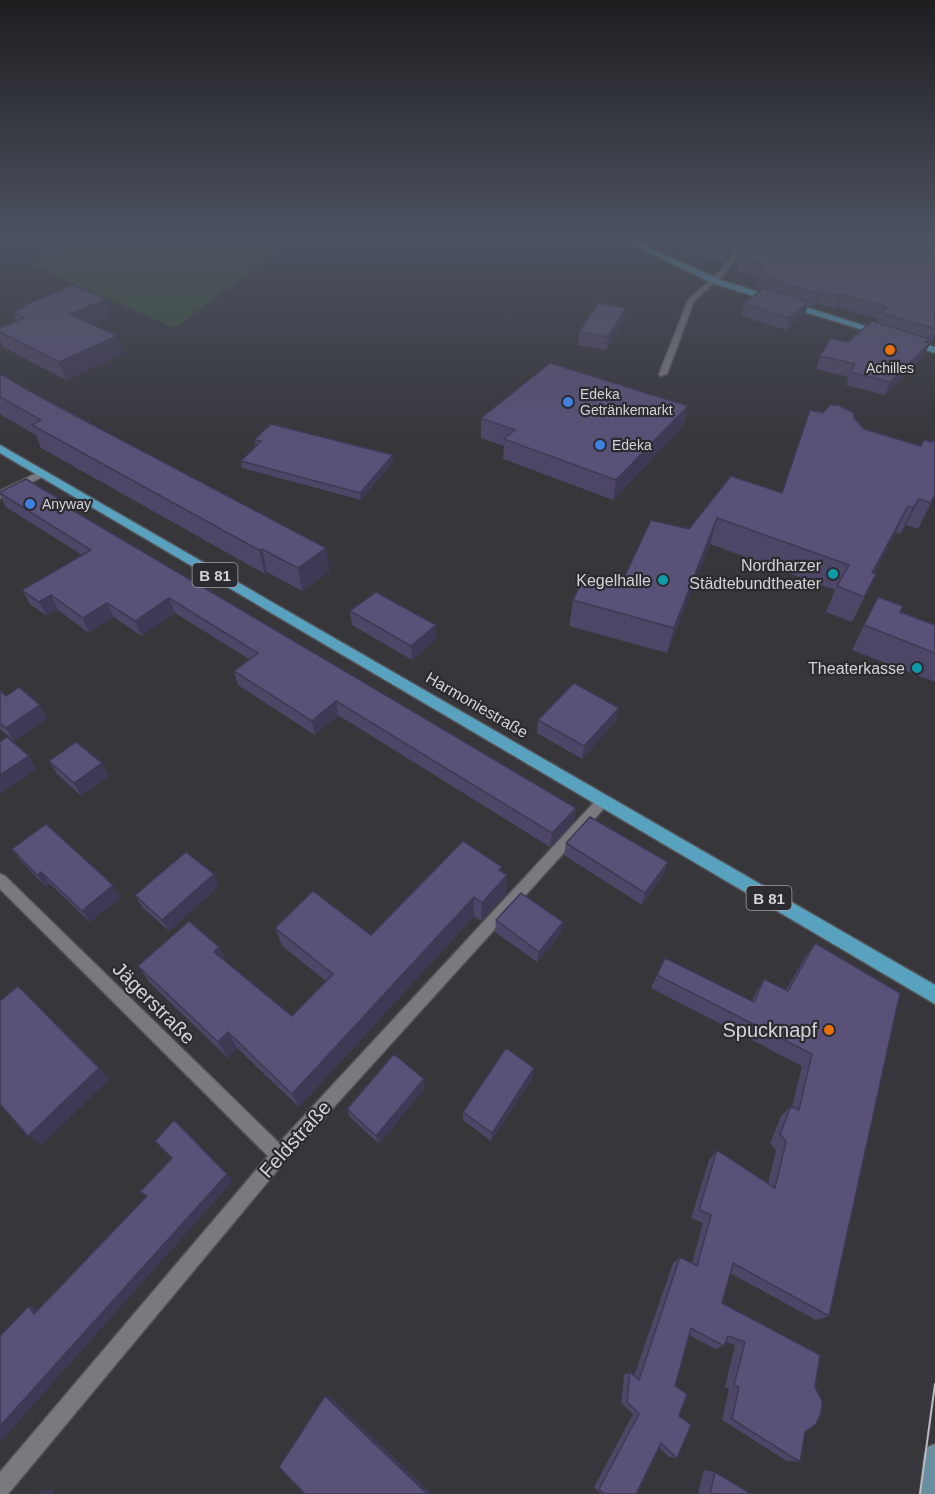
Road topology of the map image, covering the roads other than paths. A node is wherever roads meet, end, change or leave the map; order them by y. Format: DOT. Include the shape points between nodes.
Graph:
graph roads {
  1 [pos="689,308"];
  2 [pos="800,308"];
  3 [pos="894,337"];
  4 [pos="904,340"];
  5 [pos="935,350"];
  6 [pos="663,374"];
  7 [pos="0,448"];
  8 [pos="43,473"];
  9 [pos="0,495"];
  10 [pos="603,801"];
  11 [pos="0,880"];
  12 [pos="935,995"];
  13 [pos="279,1155"];
  14 [pos="935,1454"];
  15 [pos="0,1488"];
  16 [pos="930,1494"];
  1 -- 6 [label="street"];
  2 -- 3 [label="main road"];
  4 -- 5 [label="main road"];
  7 -- 8 [label="main road, Harmoniestraße / B 81"];
  8 -- 9 [label="street"];
  8 -- 10 [label="main road, Harmoniestraße / B 81"];
  10 -- 12 [label="main road, Harmoniestraße / B 81"];
  10 -- 13 [label="street, Feldstraße"];
  11 -- 13 [label="street, Jägerstraße"];
  13 -- 15 [label="street, Feldstraße"];
  14 -- 16 [label="street"];
}
